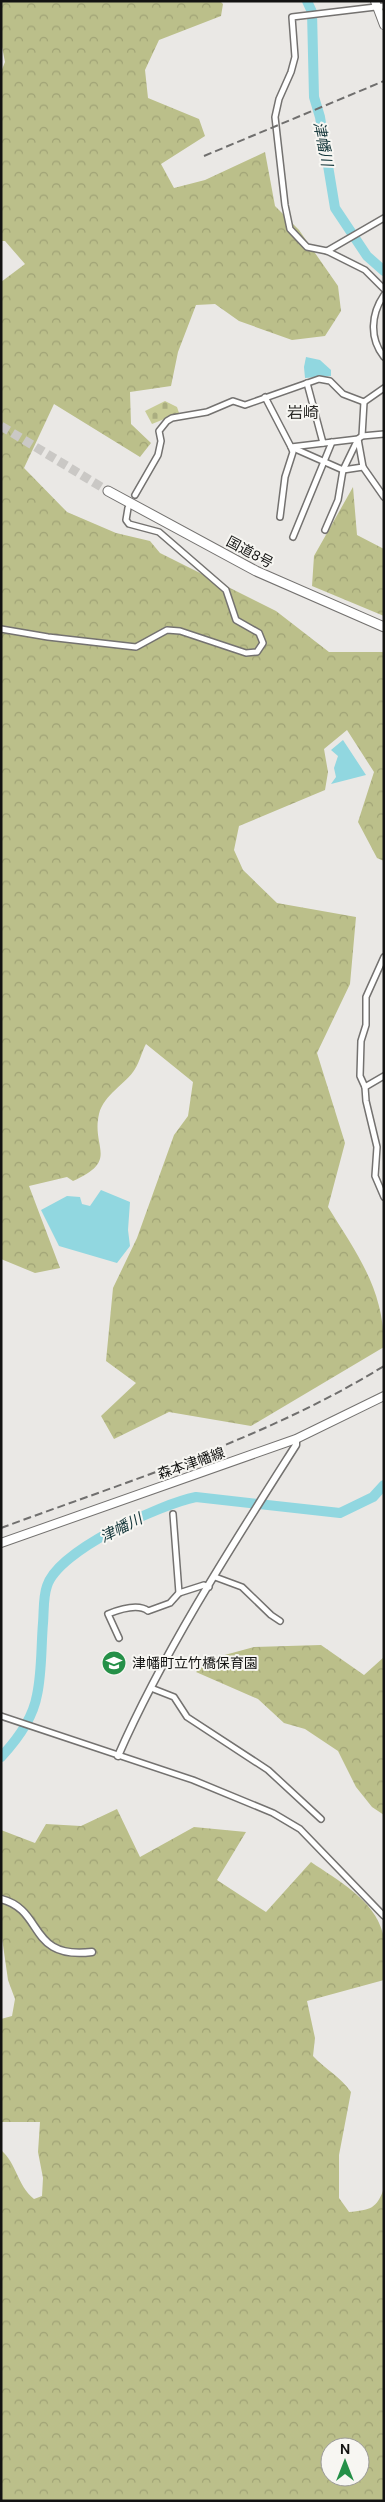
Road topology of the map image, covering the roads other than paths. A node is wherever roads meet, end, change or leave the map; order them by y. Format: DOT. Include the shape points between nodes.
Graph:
graph roads {
  1 [pos="378,4"];
  2 [pos="384,25"];
  3 [pos="384,218"];
  4 [pos="327,251"];
  5 [pos="384,289"];
  6 [pos="384,295"];
  7 [pos="384,357"];
  8 [pos="307,383"];
  9 [pos="384,388"];
  10 [pos="265,397"];
  11 [pos="364,402"];
  12 [pos="384,434"];
  13 [pos="360,437"];
  14 [pos="332,442"];
  15 [pos="323,443"];
  16 [pos="291,447"];
  17 [pos="325,462"];
  18 [pos="363,467"];
  19 [pos="343,470"];
  20 [pos="108,490"];
  21 [pos="135,495"];
  22 [pos="384,496"];
  23 [pos="128,508"];
  24 [pos="280,518"];
  25 [pos="325,530"];
  26 [pos="293,537"];
  27 [pos="384,627"];
  28 [pos="1,629"];
  29 [pos="384,957"];
  30 [pos="384,1076"];
  31 [pos="365,1087"];
  32 [pos="384,1196"];
  33 [pos="384,1396"];
  34 [pos="296,1439"];
  35 [pos="173,1514"];
  36 [pos="1,1543"];
  37 [pos="215,1577"];
  38 [pos="209,1587"];
  39 [pos="180,1593"];
  40 [pos="280,1621"];
  41 [pos="119,1638"];
  42 [pos="151,1688"];
  43 [pos="1,1716"];
  44 [pos="118,1756"];
  45 [pos="321,1818"];
  46 [pos="1,1899"];
  47 [pos="384,1916"];
  48 [pos="92,1952"];
  1 -- 2 [label="main road"];
  1 -- 4 [label="street" via="292,17 295,57 275,117 284,196 290,230 307,247"];
  3 -- 4 [label="street"];
  4 -- 5 [label="street" via="365,270"];
  6 -- 7 [label="street" via="372,320 377,348"];
  8 -- 10 [label="street"];
  8 -- 11 [label="street" via="319,379 330,381 343,394"];
  8 -- 15 [label="street"];
  9 -- 11 [label="street"];
  10 -- 16 [label="street"];
  10 -- 21 [label="street" via="245,405 233,400 207,412 167,421 159,431 162,441 158,454"];
  11 -- 13 [label="street"];
  12 -- 13 [label="street"];
  13 -- 14 [label="street"];
  13 -- 18 [label="street"];
  13 -- 19 [label="street"];
  14 -- 15 [label="street"];
  14 -- 17 [label="street"];
  15 -- 16 [label="street"];
  16 -- 17 [label="street"];
  16 -- 24 [label="street" via="293,452 286,471"];
  17 -- 19 [label="street"];
  17 -- 26 [label="street"];
  18 -- 19 [label="street"];
  18 -- 22 [label="street"];
  19 -- 25 [label="street" via="338,500"];
  20 -- 27 [label="highway, 国道8号" via="256,571"];
  23 -- 28 [label="street" via="126,520 129,524 159,532 226,590 236,620 260,633 263,643 257,652 246,653 180,631 167,630 136,647"];
  29 -- 31 [label="street" via="366,997 360,1076"];
  30 -- 31 [label="street"];
  31 -- 32 [label="street" via="377,1147 375,1176"];
  33 -- 34 [label="main road, 森本津幡線"];
  34 -- 36 [label="main road, 森本津幡線"];
  34 -- 37 [label="street" via="296,1445"];
  35 -- 39 [label="street"];
  37 -- 38 [label="street"];
  37 -- 40 [label="street" via="242,1587"];
  38 -- 39 [label="street" via="204,1585"];
  38 -- 42 [label="street"];
  39 -- 41 [label="street" via="170,1603 148,1610 129,1607 108,1614"];
  42 -- 44 [label="street"];
  42 -- 45 [label="street" via="174,1698 187,1718 268,1770"];
  43 -- 44 [label="street"];
  44 -- 47 [label="street" via="192,1780 273,1813 300,1829"];
  46 -- 48 [label="street" via="20,1909 56,1950"];
}
